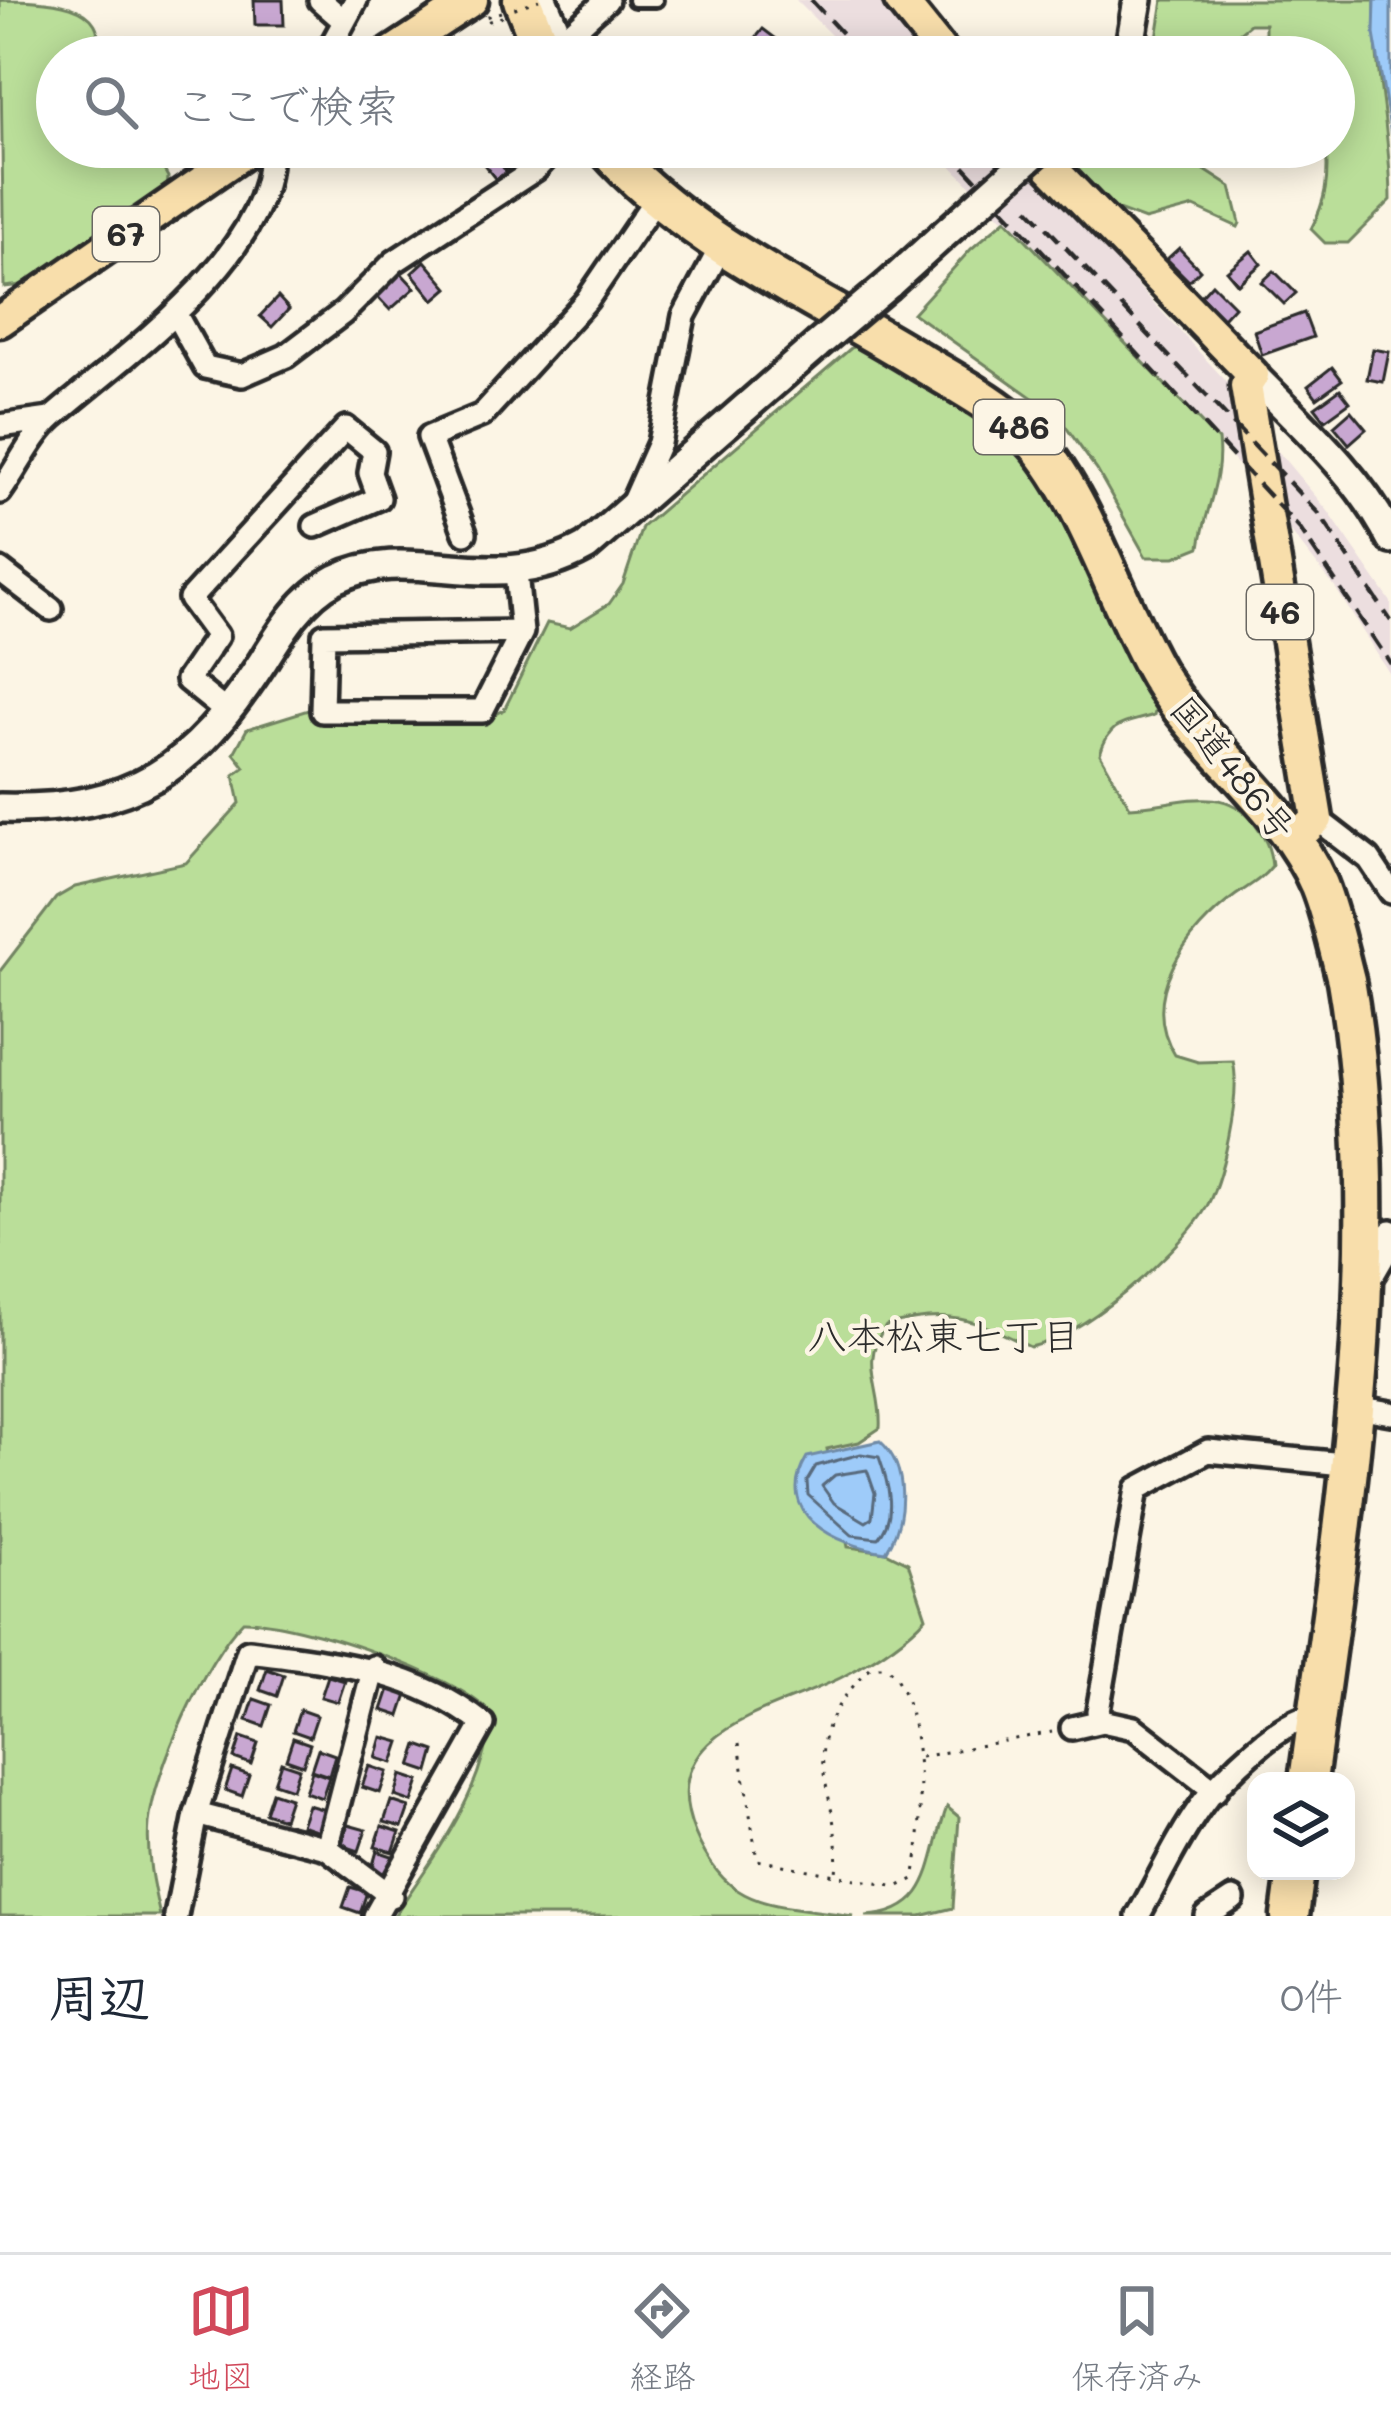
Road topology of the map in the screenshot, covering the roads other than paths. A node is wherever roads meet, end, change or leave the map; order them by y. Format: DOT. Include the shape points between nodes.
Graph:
graph roads {
  1 [pos="320,0"];
  2 [pos="356,0"];
  3 [pos="472,0"];
  4 [pos="543,0"];
  5 [pos="607,0"];
  6 [pos="634,0"];
  7 [pos="656,0"];
  8 [pos="900,0"];
  9 [pos="1138,0"];
  10 [pos="513,8"];
  11 [pos="344,21"];
  12 [pos="336,36"];
  13 [pos="417,36"];
  14 [pos="547,36"];
  15 [pos="557,36"];
  16 [pos="573,36"];
  17 [pos="929,36"];
  18 [pos="1132,36"];
  19 [pos="222,168"];
  20 [pos="266,168"];
  21 [pos="537,168"];
  22 [pos="627,168"];
  23 [pos="1018,168"];
  24 [pos="1051,168"];
  25 [pos="657,197"];
  26 [pos="723,243"];
  27 [pos="175,314"];
  28 [pos="0,321"];
  29 [pos="1252,375"];
  30 [pos="50,419"];
  31 [pos="0,426"];
  32 [pos="0,493"];
  33 [pos="1384,507"];
  34 [pos="629,511"];
  35 [pos="315,526"];
  36 [pos="465,533"];
  37 [pos="1391,538"];
  38 [pos="0,570"];
  39 [pos="516,573"];
  40 [pos="51,609"];
  41 [pos="522,632"];
  42 [pos="229,713"];
  43 [pos="0,808"];
  44 [pos="1305,830"];
  45 [pos="1391,892"];
  46 [pos="1391,1231"];
  47 [pos="1374,1273"];
  48 [pos="1376,1411"];
  49 [pos="1354,1465"];
  50 [pos="374,1667"];
  51 [pos="1317,1717"];
  52 [pos="1102,1721"];
  53 [pos="1072,1728"];
  54 [pos="1309,1772"];
  55 [pos="1215,1791"];
  56 [pos="196,1814"];
  57 [pos="327,1848"];
  58 [pos="1295,1880"];
  59 [pos="391,1896"];
  60 [pos="1233,1900"];
  61 [pos="176,1916"];
  62 [pos="375,1916"];
  63 [pos="1138,1916"];
  64 [pos="1207,1916"];
  65 [pos="1290,1916"];
  1 -- 11 [label="street"];
  2 -- 11 [label="street"];
  3 -- 13 [label="main road"];
  4 -- 15 [label="street"];
  5 -- 16 [label="street"];
  6 -- 7 [label="lane"];
  8 -- 17 [label="main road"];
  9 -- 18 [label="street"];
  10 -- 14 [label="highway"];
  11 -- 12 [label="street"];
  19 -- 28 [label="main road, 67"];
  20 -- 27 [label="street" via="262,193 231,251"];
  21 -- 27 [label="street" via="394,262 343,313 262,370 205,368"];
  22 -- 25 [label="highway, 国道486号 / 486"];
  23 -- 34 [label="street, bridge"];
  24 -- 29 [label="main road"];
  25 -- 26 [label="highway, 国道486号 / 486"];
  25 -- 36 [label="street" via="587,300 482,415 429,437"];
  26 -- 34 [label="street" via="684,316 659,443"];
  26 -- 44 [label="highway, 国道486号 / 486" via="1026,432 1066,487 1162,681"];
  27 -- 30 [label="street"];
  29 -- 33 [label="street"];
  29 -- 44 [label="main road, 46" via="1246,386"];
  30 -- 31 [label="street"];
  30 -- 32 [label="street"];
  33 -- 37 [label="street"];
  34 -- 39 [label="street" via="552,566"];
  35 -- 42 [label="street" via="380,498 370,473 374,452 346,428 190,599 217,635 187,680"];
  38 -- 40 [label="street"];
  39 -- 41 [label="street"];
  39 -- 42 [label="street" via="394,566 334,580 297,611"];
  41 -- 41 [label="street" via="482,711 322,711 324,635"];
  42 -- 43 [label="street" via="198,749 143,783 50,809"];
  44 -- 45 [label="street" via="1369,859"];
  44 -- 47 [label="highway, 国道486号 / 486" via="1354,1012 1367,1100"];
  46 -- 47 [label="street"];
  47 -- 48 [label="highway, 国道486号 / 486"];
  48 -- 49 [label="highway, 国道486号 / 486"];
  49 -- 51 [label="highway, 国道486号 / 486"];
  49 -- 52 [label="street" via="1208,1450 1143,1481 1099,1698"];
  50 -- 56 [label="street" via="248,1651"];
  50 -- 57 [label="street"];
  50 -- 59 [label="street" via="453,1700 483,1724"];
  51 -- 54 [label="highway, 国道486号 / 486"];
  51 -- 55 [label="street" via="1286,1722"];
  52 -- 53 [label="street"];
  52 -- 55 [label="street" via="1134,1728"];
  55 -- 63 [label="street"];
  56 -- 57 [label="street"];
  56 -- 61 [label="street"];
  57 -- 59 [label="street"];
  58 -- 65 [label="highway"];
  59 -- 62 [label="street"];
  60 -- 64 [label="street"];
}
